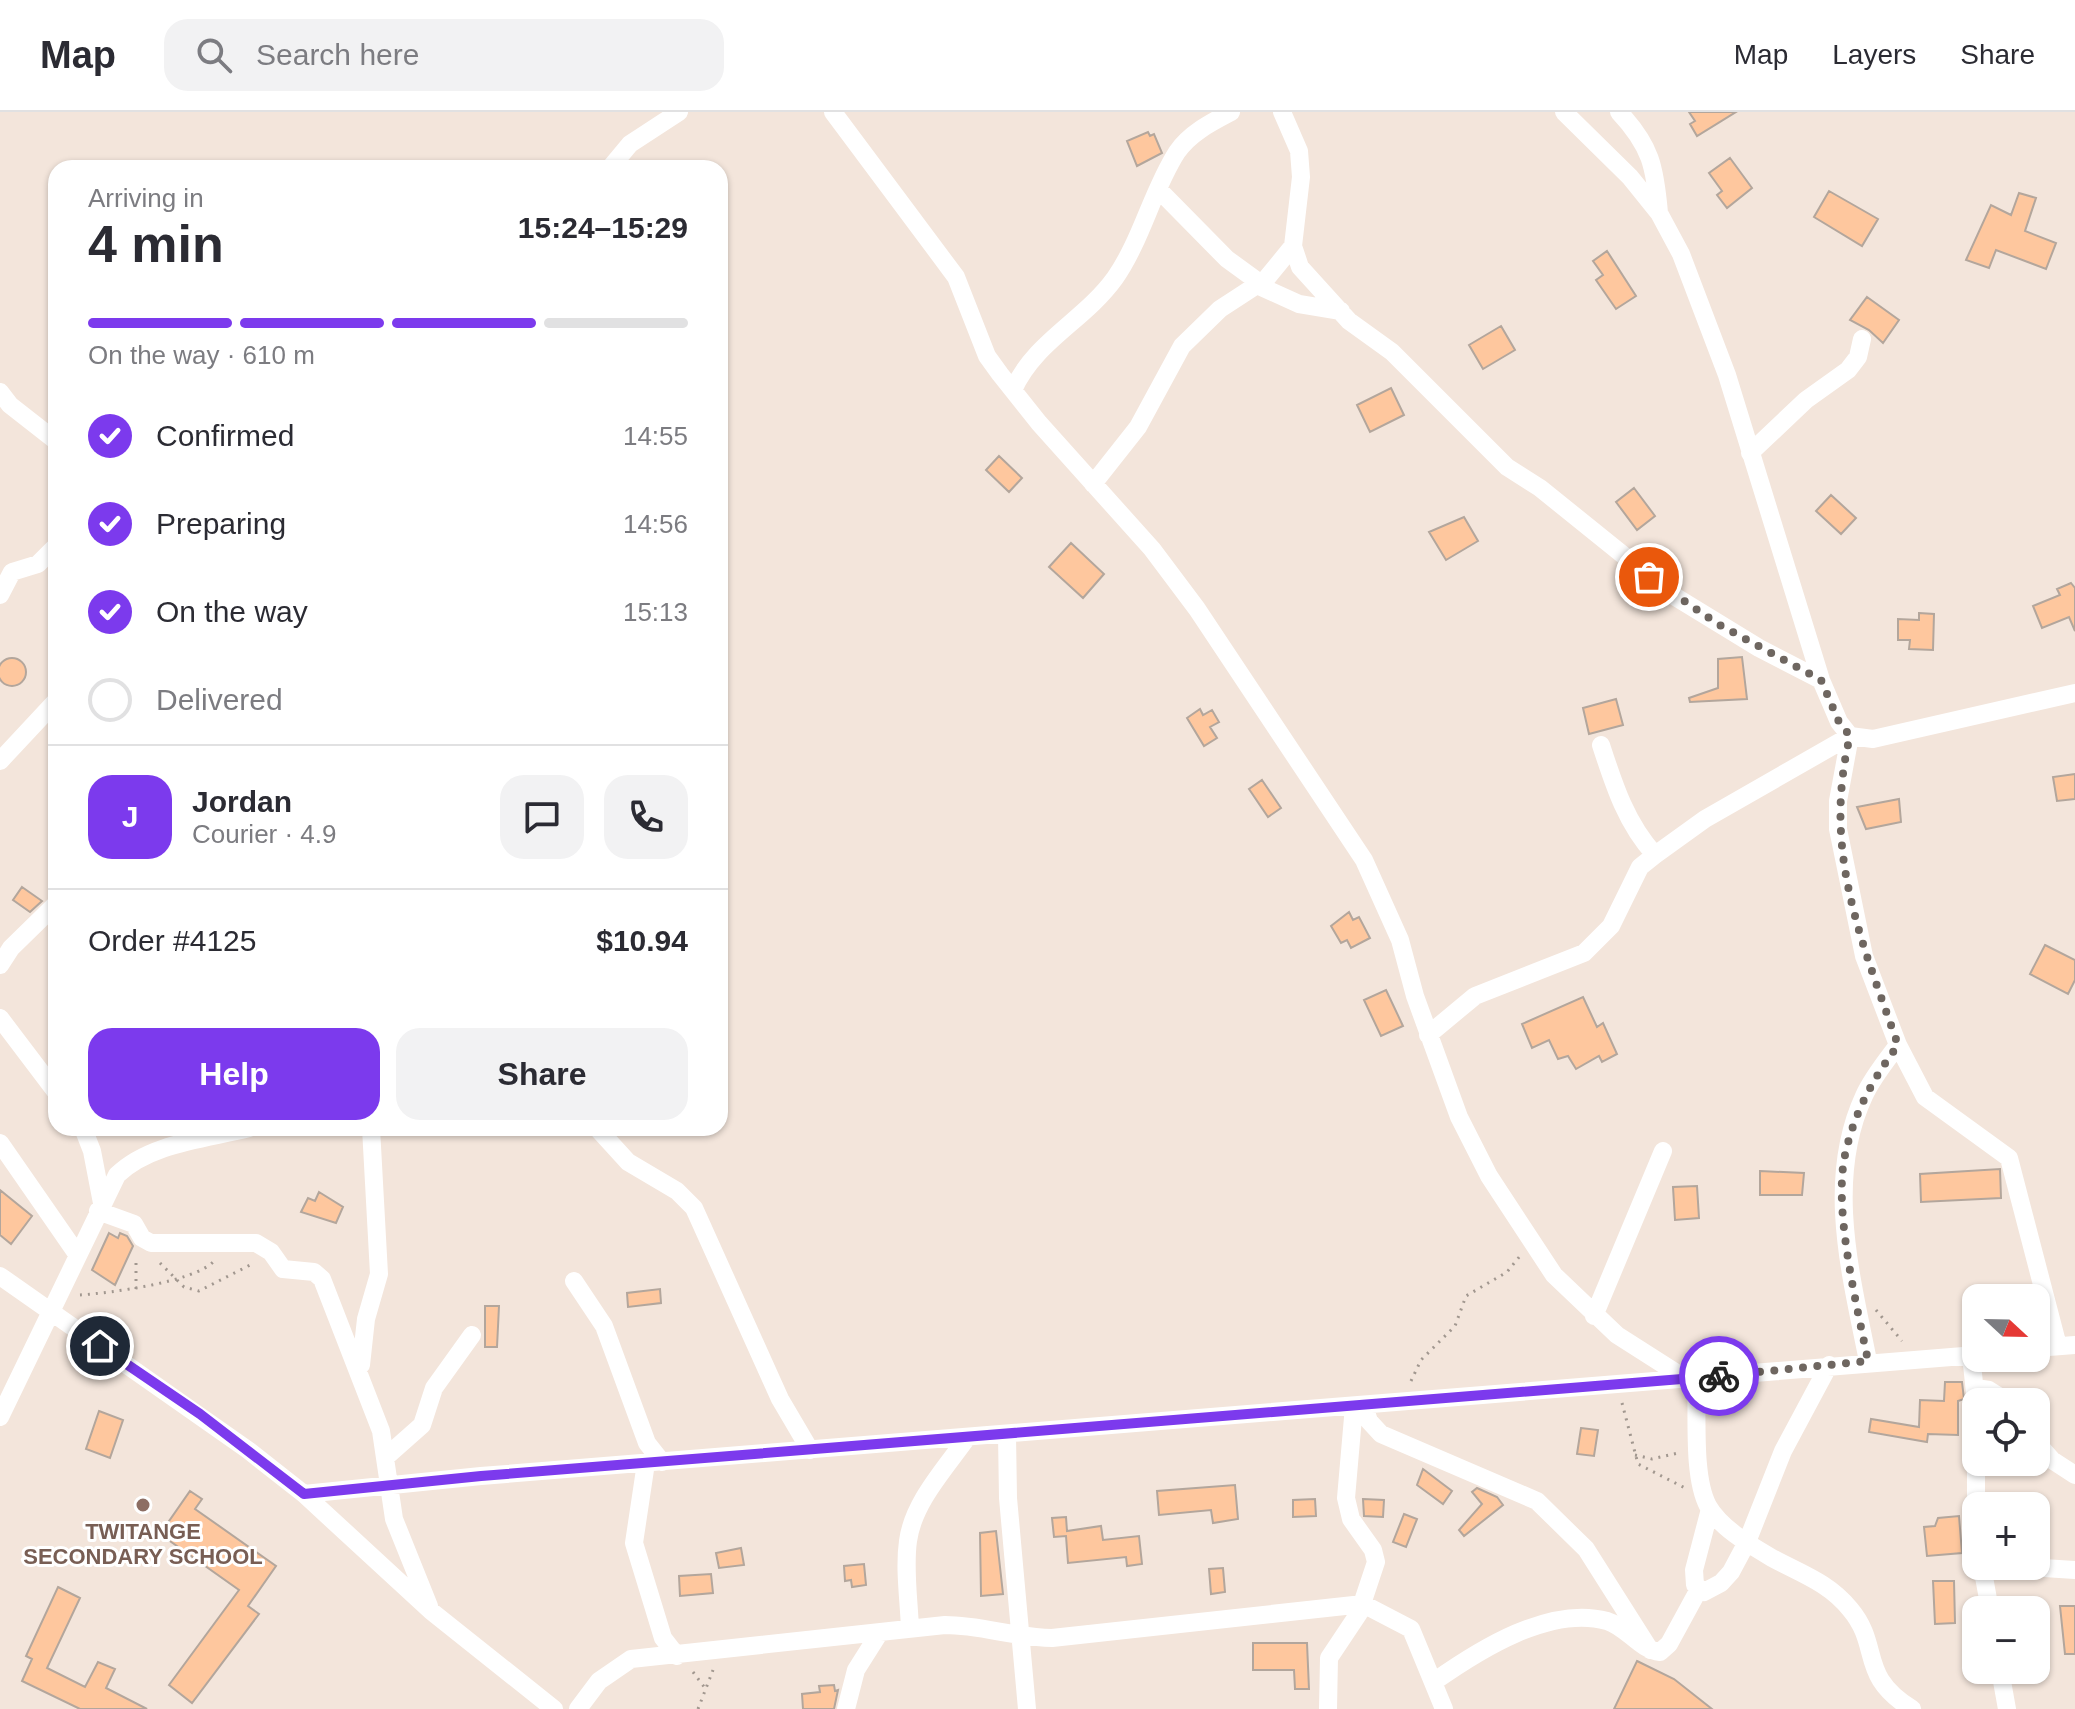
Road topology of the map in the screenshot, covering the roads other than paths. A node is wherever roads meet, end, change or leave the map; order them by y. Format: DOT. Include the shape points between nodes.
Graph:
graph roads {
  1 [pos="679,112"];
  2 [pos="833,112"];
  3 [pos="1231,112"];
  4 [pos="1282,112"];
  5 [pos="1564,112"];
  6 [pos="1619,112"];
  7 [pos="617,160"];
  8 [pos="1159,190"];
  9 [pos="1659,213"];
  10 [pos="1293,246"];
  11 [pos="1258,284"];
  12 [pos="1341,311"];
  13 [pos="1862,339"];
  14 [pos="1013,390"];
  15 [pos="0,392"];
  16 [pos="48,435"];
  17 [pos="1750,453"];
  18 [pos="1093,484"];
  19 [pos="48,554"];
  20 [pos="0,595"];
  21 [pos="1821,680"];
  22 [pos="2075,693"];
  23 [pos="48,710"];
  24 [pos="1850,736"];
  25 [pos="1601,745"];
  26 [pos="0,761"];
  27 [pos="1655,855"];
  28 [pos="48,912"];
  29 [pos="0,965"];
  30 [pos="0,1019"];
  31 [pos="1428,1035"];
  32 [pos="1898,1045"];
  33 [pos="48,1082"];
  34 [pos="86,1136"];
  35 [pos="221,1136"];
  36 [pos="371,1136"];
  37 [pos="604,1136"];
  38 [pos="0,1143"];
  39 [pos="1663,1151"];
  40 [pos="100,1207"];
  41 [pos="77,1254"];
  42 [pos="0,1276"];
  43 [pos="574,1281"];
  44 [pos="54,1304"];
  45 [pos="1594,1316"];
  46 [pos="472,1335"];
  47 [pos="2066,1345"];
  48 [pos="1962,1356"];
  49 [pos="1868,1361"];
  50 [pos="1829,1365"];
  51 [pos="360,1372"];
  52 [pos="1691,1379"];
  53 [pos="1359,1406"];
  54 [pos="0,1417"];
  55 [pos="1007,1435"];
  56 [pos="966,1439"];
  57 [pos="810,1450"];
  58 [pos="387,1456"];
  59 [pos="2050,1458"];
  60 [pos="654,1463"];
  61 [pos="2075,1475"];
  62 [pos="391,1484"];
  63 [pos="304,1494"];
  64 [pos="1708,1505"];
  65 [pos="1747,1542"];
  66 [pos="2050,1568"];
  67 [pos="2075,1570"];
  68 [pos="1699,1589"];
  69 [pos="1363,1604"];
  70 [pos="431,1611"];
  71 [pos="910,1629"];
  72 [pos="880,1632"];
  73 [pos="1022,1636"];
  74 [pos="1650,1650"];
  75 [pos="677,1656"];
  76 [pos="1435,1681"];
  77 [pos="2003,1684"];
  78 [pos="554,1709"];
  79 [pos="578,1709"];
  80 [pos="846,1709"];
  81 [pos="1027,1709"];
  82 [pos="1328,1709"];
  83 [pos="1444,1709"];
  84 [pos="1912,1709"];
  85 [pos="2007,1709"];
  1 -- 7 [label="street" via="630,144"];
  2 -- 14 [label="street" via="956,277 987,356"];
  3 -- 8 [label="street" via="1202,127 1178,150"];
  4 -- 10 [label="street" via="1299,151"];
  5 -- 9 [label="street"];
  6 -- 9 [label="street" via="1641,137 1655,166"];
  8 -- 11 [label="street"];
  8 -- 14 [label="street" via="1114,280 1024,365"];
  9 -- 17 [label="street" via="1701,299"];
  10 -- 11 [label="street"];
  10 -- 12 [label="street" via="1300,267"];
  11 -- 12 [label="street" via="1299,304"];
  11 -- 18 [label="street" via="1220,309 1182,346 1138,427"];
  12 -- 21 [label="street" via="1434,391 1507,467 1674,596"];
  13 -- 17 [label="street" via="1848,370 1806,400"];
  14 -- 18 [label="street"];
  15 -- 16 [label="street"];
  17 -- 21 [label="street"];
  18 -- 31 [label="street" via="1197,609 1364,860 1400,940"];
  19 -- 20 [label="street" via="38,564 12,572"];
  21 -- 24 [label="street"];
  22 -- 24 [label="street" via="1873,739"];
  23 -- 26 [label="street"];
  24 -- 27 [label="street" via="1716,812"];
  24 -- 32 [label="street" via="1838,829 1860,942"];
  25 -- 27 [label="street" via="1623,807 1638,837"];
  27 -- 31 [label="street" via="1640,867 1611,926 1584,953 1475,996"];
  28 -- 29 [label="street"];
  30 -- 33 [label="street"];
  31 -- 45 [label="street" via="1459,1117 1489,1176 1554,1275"];
  32 -- 47 [label="street" via="1925,1097 2009,1158"];
  32 -- 49 [label="street" via="1864,1095 1844,1158 1842,1187"];
  34 -- 40 [label="street"];
  35 -- 40 [label="street" via="132,1161 117,1175"];
  36 -- 51 [label="street" via="379,1283 366,1319"];
  37 -- 57 [label="street" via="628,1162 677,1191 694,1208 780,1399"];
  38 -- 41 [label="street"];
  39 -- 45 [label="street"];
  40 -- 41 [label="street"];
  40 -- 51 [label="street" via="134,1224 151,1243 256,1243 289,1272 314,1272 322,1279"];
  41 -- 44 [label="street"];
  42 -- 44 [label="street"];
  43 -- 60 [label="street" via="604,1326"];
  44 -- 54 [label="street"];
  44 -- 63 [label="street"];
  45 -- 52 [label="street" via="1651,1359"];
  46 -- 58 [label="street" via="434,1388 422,1425"];
  48 -- 49 [label="street"];
  49 -- 50 [label="street"];
  50 -- 52 [label="street"];
  50 -- 65 [label="street" via="1770,1478"];
  51 -- 58 [label="street"];
  52 -- 53 [label="street"];
  52 -- 64 [label="street"];
  53 -- 55 [label="street"];
  53 -- 69 [label="street" via="1346,1498 1356,1530 1376,1555"];
  53 -- 74 [label="street" via="1381,1434 1537,1501 1586,1549"];
  55 -- 56 [label="street"];
  55 -- 73 [label="street"];
  56 -- 57 [label="street"];
  56 -- 71 [label="street" via="912,1521"];
  57 -- 60 [label="street"];
  58 -- 62 [label="street"];
  59 -- 61 [label="street"];
  60 -- 62 [label="street"];
  60 -- 75 [label="street" via="634,1543 663,1638"];
  62 -- 63 [label="street"];
  62 -- 70 [label="street" via="402,1545"];
  63 -- 70 [label="street"];
  64 -- 65 [label="street"];
  64 -- 68 [label="street" via="1694,1570"];
  65 -- 68 [label="street" via="1721,1583 1711,1590"];
  65 -- 84 [label="street" via="1841,1597 1859,1622 1879,1683"];
  66 -- 67 [label="street"];
  68 -- 74 [label="street" via="1669,1644 1660,1652"];
  69 -- 73 [label="street" via="1127,1631"];
  69 -- 76 [label="street" via="1411,1629"];
  69 -- 82 [label="street" via="1329,1658"];
  70 -- 78 [label="street"];
  71 -- 72 [label="street"];
  71 -- 73 [label="street" via="968,1625"];
  72 -- 75 [label="street"];
  72 -- 80 [label="street" via="856,1670"];
  73 -- 81 [label="street"];
  74 -- 76 [label="street" via="1616,1625 1570,1618 1479,1650"];
  75 -- 79 [label="street" via="631,1659 613,1669"];
  76 -- 83 [label="street"];
  77 -- 85 [label="street"];
}
